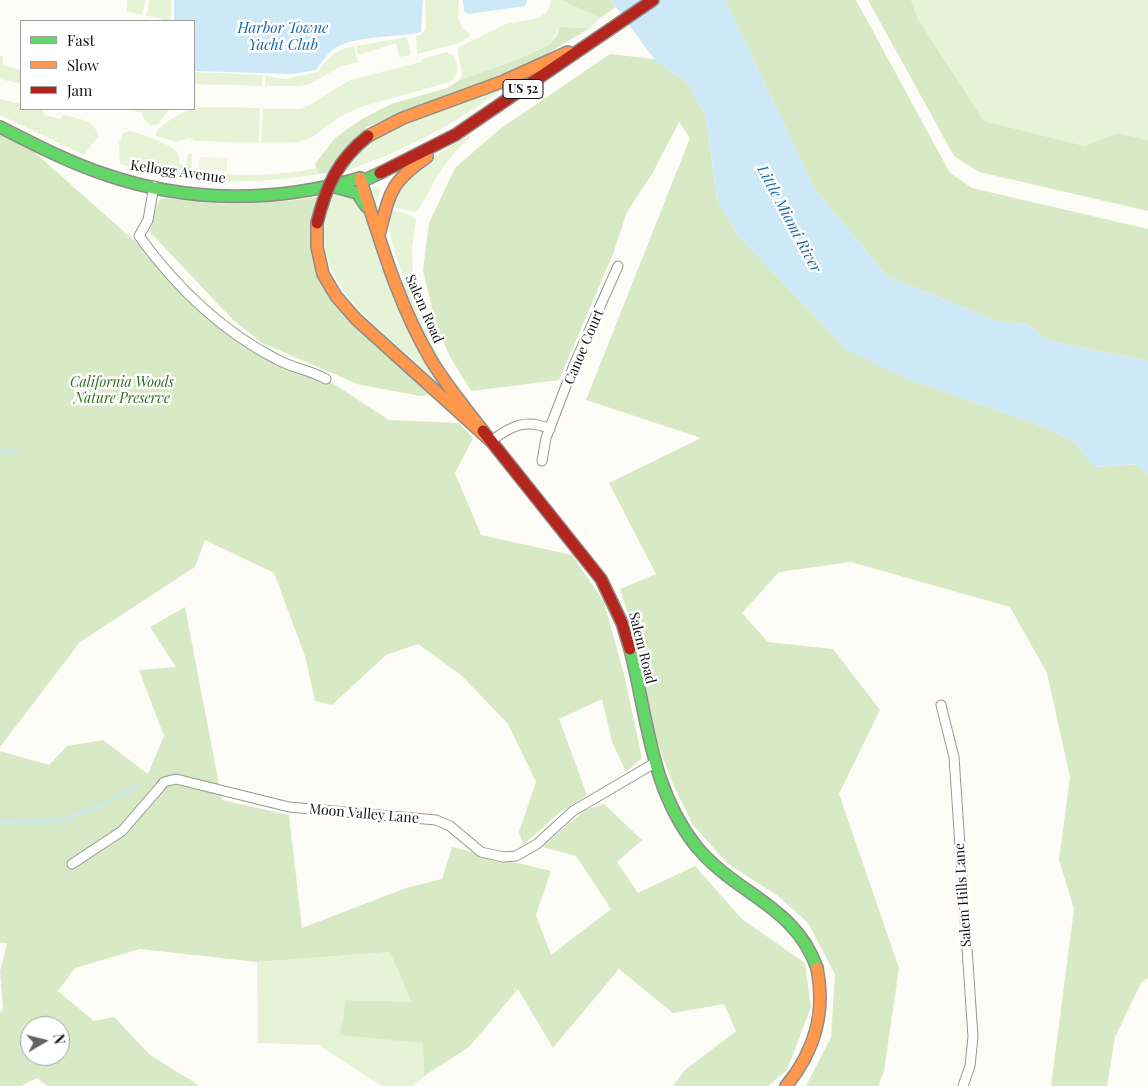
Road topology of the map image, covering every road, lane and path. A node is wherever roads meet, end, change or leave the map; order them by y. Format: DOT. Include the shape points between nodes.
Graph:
graph roads {
  1 [pos="654,0"];
  2 [pos="590,44"];
  3 [pos="0,127"];
  4 [pos="455,135"];
  5 [pos="360,178"];
  6 [pos="154,186"];
  7 [pos="332,186"];
  8 [pos="373,216"];
  9 [pos="380,235"];
  10 [pos="618,266"];
  11 [pos="326,379"];
  12 [pos="550,429"];
  13 [pos="491,441"];
  14 [pos="542,461"];
  15 [pos="941,705"];
  16 [pos="653,764"];
  17 [pos="72,864"];
  18 [pos="787,1086"];
  19 [pos="963,1086"];
  1 -- 2 [label="main road, Kellogg Avenue / US 52"];
  2 -- 4 [label="main road, Kellogg Avenue / US 52"];
  2 -- 13 [label="main road, bridge" via="560,54 504,81 403,118 368,136 336,166 328,180 316,223 323,274 336,296 356,319"];
  3 -- 6 [label="main road, Kellogg Avenue / US 52" via="90,169"];
  4 -- 5 [label="main road, Kellogg Avenue / US 52" via="375,177"];
  4 -- 9 [label="main road" via="396,181 387,196"];
  5 -- 7 [label="main road, Kellogg Avenue / US 52"];
  5 -- 8 [label="main road, Salem Road"];
  6 -- 7 [label="main road, Kellogg Avenue / US 52" via="247,196"];
  6 -- 11 [label="street" via="148,220 138,236 171,278 235,335 278,360"];
  7 -- 8 [label="main road, Salem Road" via="357,193"];
  8 -- 9 [label="main road, Salem Road"];
  9 -- 13 [label="main road, Salem Road" via="401,300 425,348 446,383"];
  10 -- 12 [label="street, Canoe Court"];
  12 -- 13 [label="street" via="533,423 516,425"];
  12 -- 14 [label="street, Canoe Court"];
  13 -- 16 [label="main road, Salem Road" via="594,567 612,597 624,633"];
  15 -- 19 [label="street, Salem Hills Lane" via="954,757 973,1037 970,1066"];
  16 -- 17 [label="street, Moon Valley Lane" via="573,811 537,844 509,857 481,852 450,826 436,820 289,807 176,779 165,782 122,832"];
  16 -- 18 [label="main road, Salem Road" via="672,810 696,845 733,882 786,918 812,956 821,990 820,1024 812,1049"];
}
